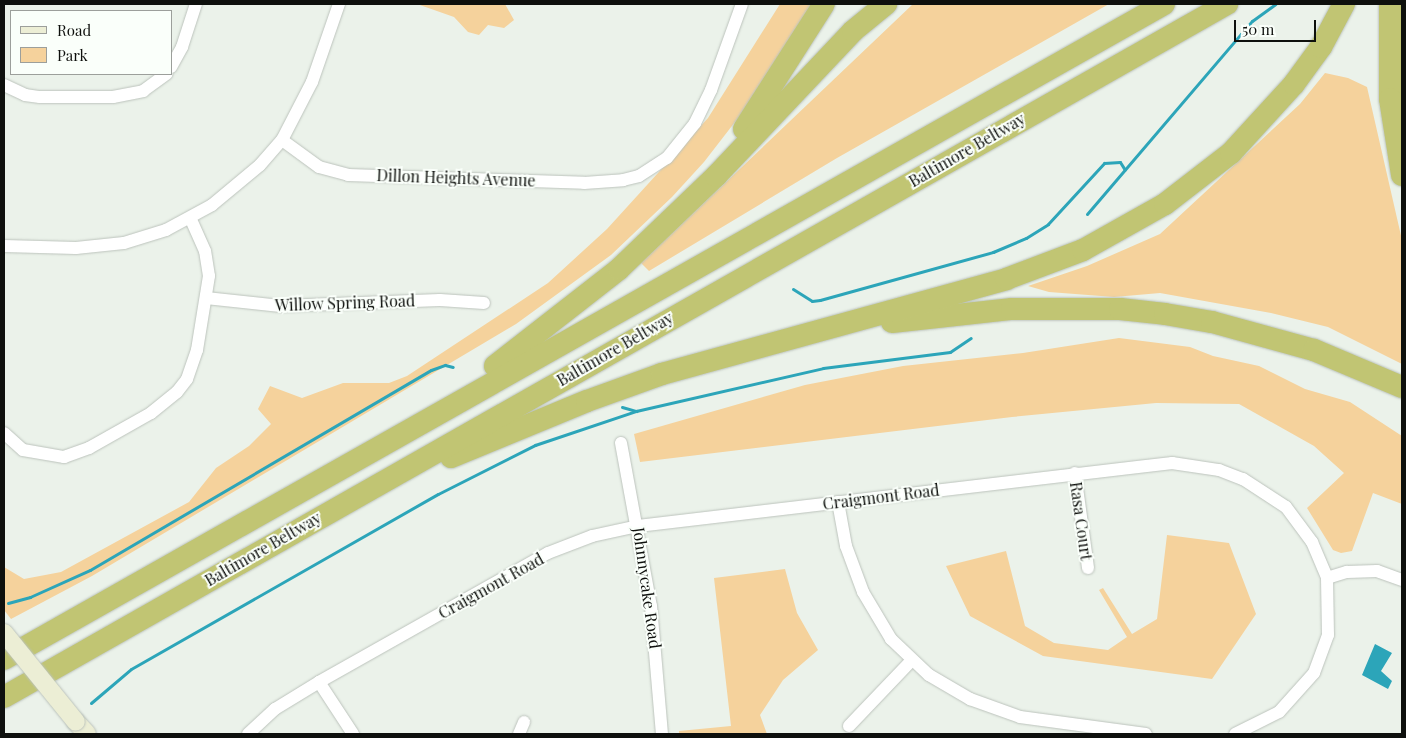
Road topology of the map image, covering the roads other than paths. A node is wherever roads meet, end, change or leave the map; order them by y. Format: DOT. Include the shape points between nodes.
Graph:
graph roads {
  1 [pos="196,4"];
  2 [pos="339,4"];
  3 [pos="742,4"];
  4 [pos="824,4"];
  5 [pos="886,4"];
  6 [pos="1164,4"];
  7 [pos="1227,4"];
  8 [pos="1390,4"];
  9 [pos="1342,7"];
  10 [pos="172,65"];
  11 [pos="165,75"];
  12 [pos="4,86"];
  13 [pos="282,140"];
  14 [pos="1402,176"];
  15 [pos="674,216"];
  16 [pos="190,218"];
  17 [pos="4,246"];
  18 [pos="206,298"];
  19 [pos="484,303"];
  20 [pos="787,338"];
  21 [pos="1402,387"];
  22 [pos="4,433"];
  23 [pos="393,438"];
  24 [pos="621,443"];
  25 [pos="1075,473"];
  26 [pos="838,502"];
  27 [pos="342,504"];
  28 [pos="638,526"];
  29 [pos="1088,568"];
  30 [pos="1327,578"];
  31 [pos="1402,580"];
  32 [pos="4,634"];
  33 [pos="4,659"];
  34 [pos="912,660"];
  35 [pos="319,682"];
  36 [pos="4,697"];
  37 [pos="849,726"];
  38 [pos="82,728"];
  39 [pos="1240,733"];
  40 [pos="248,734"];
  41 [pos="353,734"];
  42 [pos="662,734"];
  43 [pos="1146,734"];
  1 -- 10 [label="street" via="182,47"];
  2 -- 13 [label="street" via="312,82"];
  3 -- 13 [label="street, Dillon Heights Avenue" via="712,90 695,123 666,158 640,176 584,183 348,174 319,167"];
  4 -- 15 [label="highway" via="747,126"];
  5 -- 15 [label="highway" via="853,31"];
  6 -- 23 [label="highway, Baltimore Beltway"];
  7 -- 27 [label="highway, Baltimore Beltway"];
  8 -- 14 [label="highway" via="1390,99"];
  9 -- 20 [label="highway" via="1321,47 1294,84 1231,153 1199,179 1130,225 1040,268"];
  11 -- 12 [label="street" via="143,91 112,97 40,97"];
  13 -- 16 [label="street" via="237,187"];
  15 -- 23 [label="highway" via="576,304"];
  16 -- 17 [label="street" via="124,243 76,248"];
  16 -- 18 [label="street" via="209,263"];
  18 -- 19 [label="street, Willow Spring Road" via="281,306 440,300"];
  18 -- 22 [label="street" via="197,350 187,380 151,412 89,448 64,457 23,450"];
  20 -- 21 [label="highway" via="981,310 1120,309 1212,322 1266,336 1314,350"];
  20 -- 27 [label="highway" via="662,374 587,401"];
  23 -- 33 [label="highway, Baltimore Beltway"];
  24 -- 28 [label="street, Johnnycake Road"];
  25 -- 26 [label="street, Craigmont Road"];
  25 -- 29 [label="street, Rasa Court"];
  25 -- 30 [label="street, Craigmont Road" via="1172,463 1219,470 1243,479 1286,507 1301,523"];
  26 -- 28 [label="street, Craigmont Road"];
  26 -- 34 [label="street" via="846,546 862,592 891,639"];
  27 -- 36 [label="highway, Baltimore Beltway"];
  28 -- 35 [label="street, Craigmont Road" via="592,536 548,553"];
  28 -- 42 [label="street, Johnnycake Road" via="651,606"];
  30 -- 31 [label="street" via="1347,572 1377,571"];
  30 -- 39 [label="street, Craigmont Road" via="1328,636 1314,673 1292,701 1264,722"];
  32 -- 38 [label="main road, bridge"];
  34 -- 37 [label="street"];
  34 -- 43 [label="street" via="948,687 995,710 1020,718"];
  35 -- 40 [label="street, Craigmont Road" via="275,709"];
  35 -- 41 [label="street"];
}
